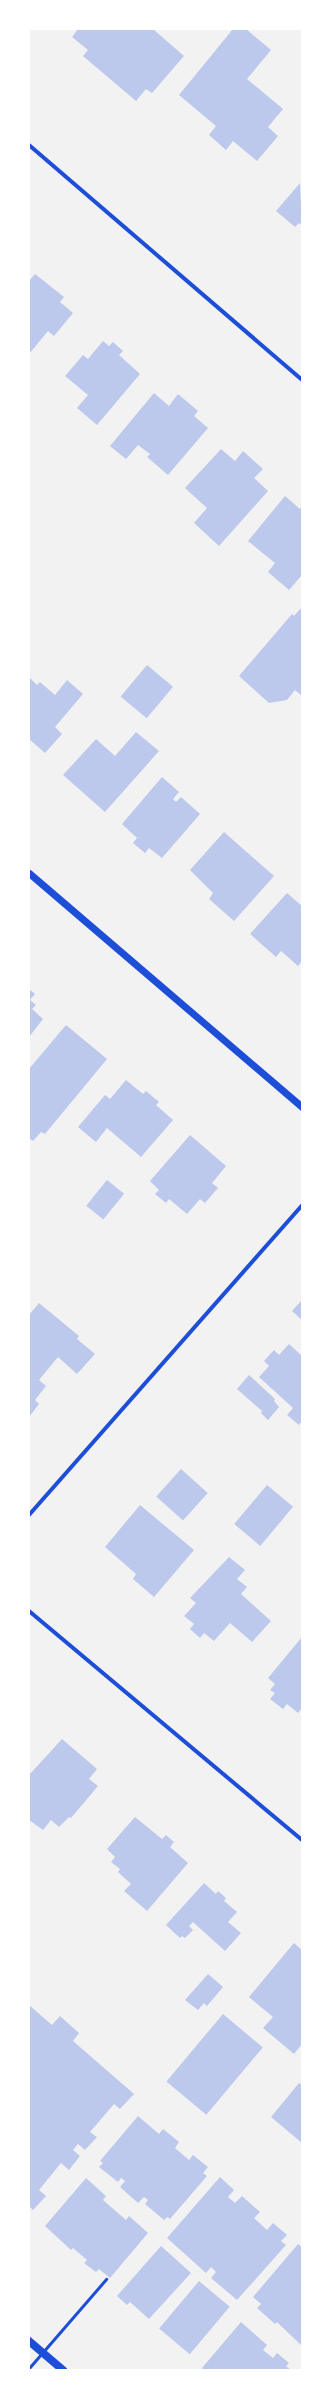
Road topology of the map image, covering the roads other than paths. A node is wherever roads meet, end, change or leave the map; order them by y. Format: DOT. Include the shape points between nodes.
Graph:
graph roads {
  1 [pos="29,145"];
  2 [pos="302,380"];
  3 [pos="29,873"];
  4 [pos="302,1107"];
  5 [pos="302,1205"];
  6 [pos="29,1515"];
  7 [pos="29,1611"];
  8 [pos="302,1840"];
  9 [pos="106,2279"];
  10 [pos="29,2341"];
  11 [pos="42,2352"];
  12 [pos="29,2368"];
  13 [pos="63,2370"];
  1 -- 2 [label="street"];
  3 -- 4 [label="street"];
  5 -- 6 [label="street"];
  7 -- 8 [label="street"];
  9 -- 11 [label="lane"];
  10 -- 11 [label="main road"];
  11 -- 12 [label="lane"];
  11 -- 13 [label="main road"];
}
